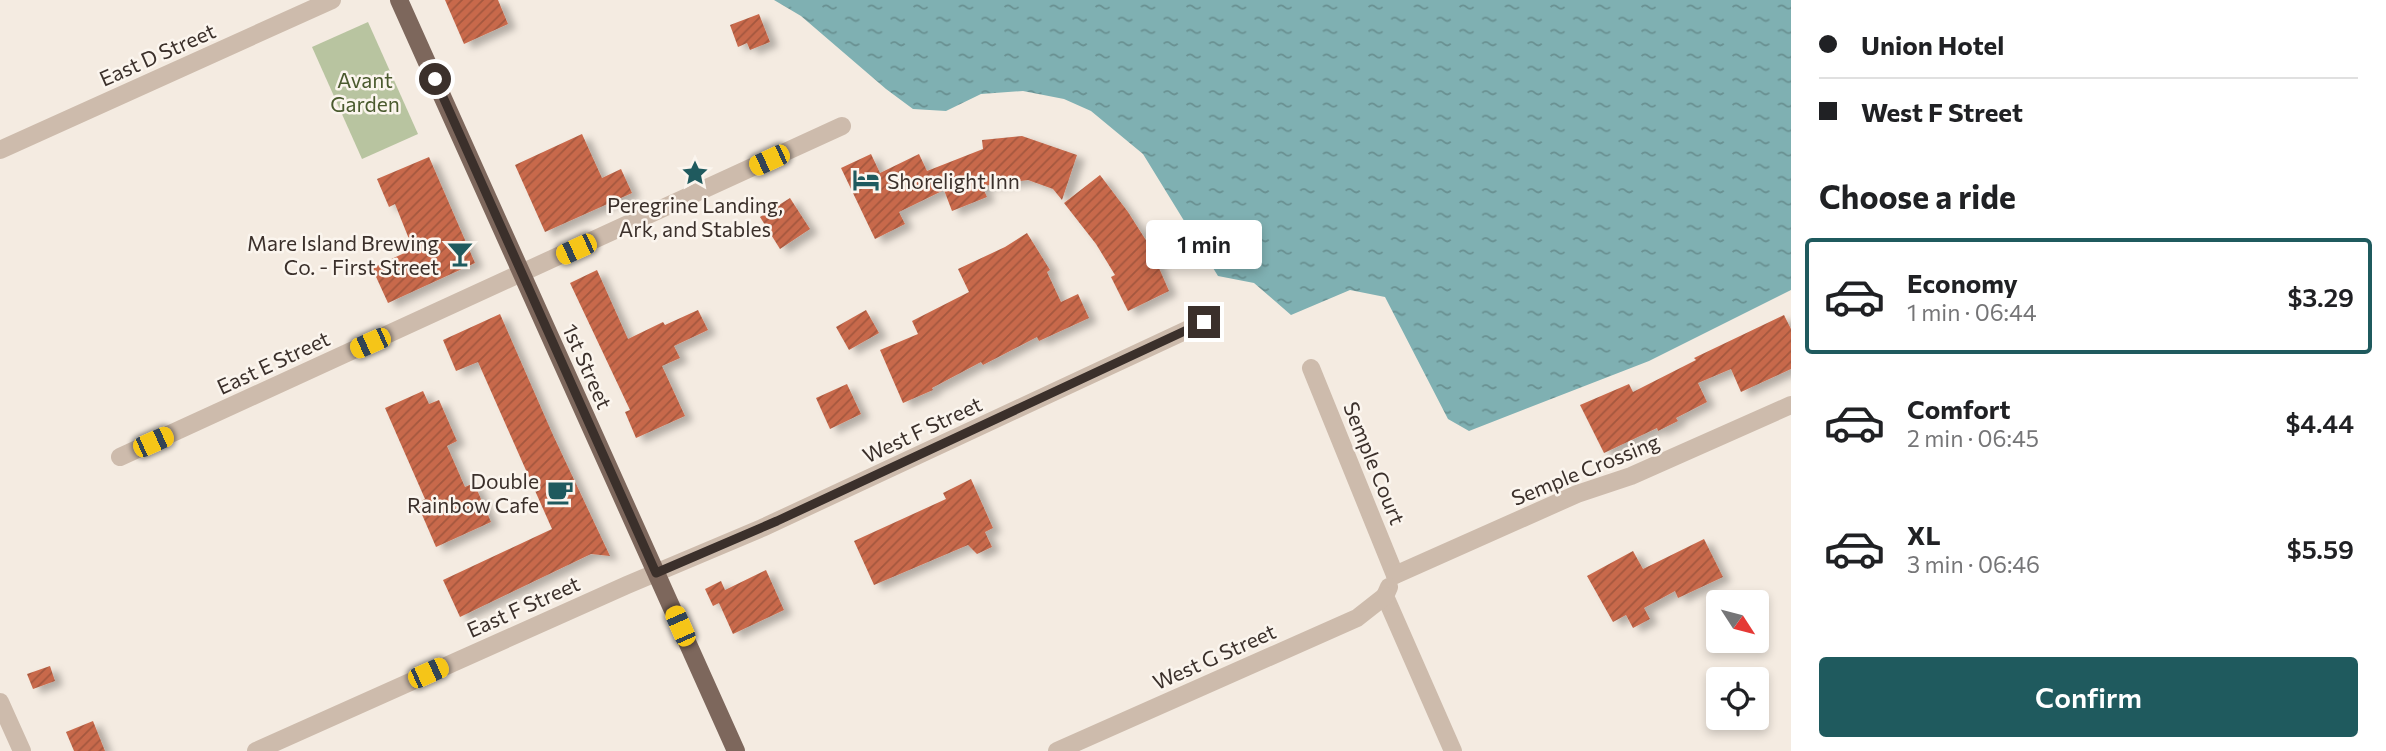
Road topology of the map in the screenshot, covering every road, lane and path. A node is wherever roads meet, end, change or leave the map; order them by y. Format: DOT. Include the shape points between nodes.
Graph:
graph roads {
  1 [pos="332,0"];
  2 [pos="400,0"];
  3 [pos="842,126"];
  4 [pos="0,150"];
  5 [pos="522,274"];
  6 [pos="1204,322"];
  7 [pos="1311,369"];
  8 [pos="1791,405"];
  9 [pos="120,457"];
  10 [pos="656,573"];
  11 [pos="1395,575"];
  12 [pos="1385,596"];
  13 [pos="0,702"];
  14 [pos="22,751"];
  15 [pos="256,751"];
  16 [pos="736,751"];
  17 [pos="1057,751"];
  18 [pos="1453,751"];
  1 -- 4 [label="street, East D Street"];
  2 -- 5 [label="main road, 1st Street"];
  3 -- 5 [label="street, East E Street"];
  5 -- 9 [label="street, East E Street"];
  5 -- 10 [label="main road, 1st Street"];
  6 -- 10 [label="street, West F Street"];
  7 -- 11 [label="street, Semple Court"];
  8 -- 11 [label="street, Semple Crossing"];
  10 -- 15 [label="street, East F Street"];
  10 -- 16 [label="main road, 1st Street"];
  11 -- 12 [label="street"];
  12 -- 17 [label="street, West G Street" via="1357,618"];
  12 -- 18 [label="street"];
  13 -- 14 [label="street"];
}
